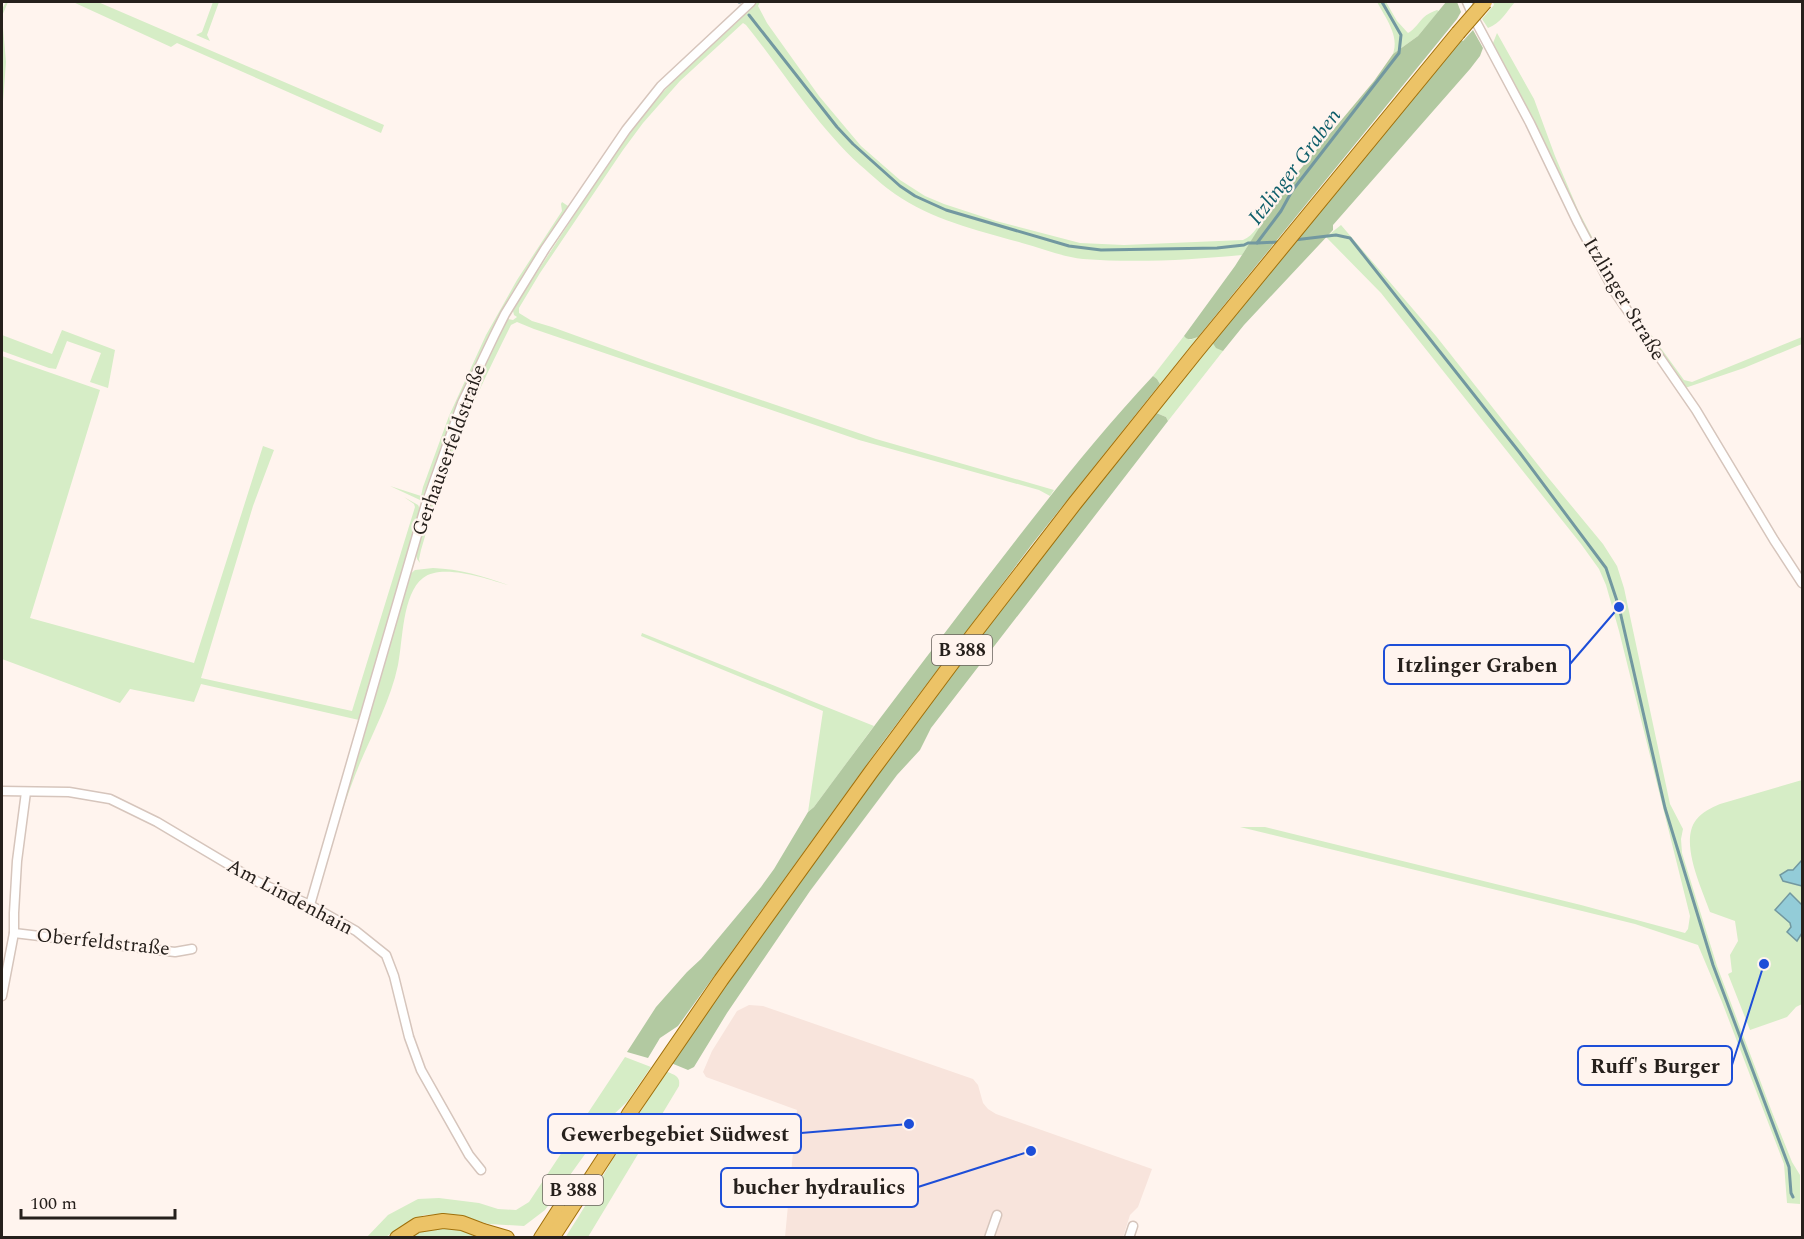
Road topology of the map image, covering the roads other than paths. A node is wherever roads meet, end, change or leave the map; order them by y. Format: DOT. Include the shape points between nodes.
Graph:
graph roads {
  1 [pos="751,2"];
  2 [pos="1467,2"];
  3 [pos="1485,2"];
  4 [pos="1803,584"];
  5 [pos="2,791"];
  6 [pos="26,792"];
  7 [pos="310,905"];
  8 [pos="14,933"];
  9 [pos="192,950"];
  10 [pos="2,996"];
  11 [pos="481,1170"];
  12 [pos="997,1215"];
  13 [pos="1133,1226"];
  14 [pos="486,1234"];
  15 [pos="546,1236"];
  16 [pos="397,1238"];
  17 [pos="507,1238"];
  18 [pos="530,1238"];
  19 [pos="989,1238"];
  20 [pos="1129,1238"];
  1 -- 7 [label="street, Gerhauserfeldstraße" via="661,87 626,130 545,249 489,345 462,403 426,504"];
  2 -- 4 [label="street, Itzlinger Straße" via="1614,291 1696,410"];
  3 -- 15 [label="main road, B 388, bridge" via="1082,494 973,635 721,980 629,1114 601,1147"];
  5 -- 6 [label="street, Am Lindenhain"];
  6 -- 7 [label="street, Am Lindenhain" via="69,792 110,799 258,882"];
  6 -- 8 [label="street" via="17,861"];
  7 -- 11 [label="street, Am Lindenhain" via="356,931 386,955 421,1070"];
  8 -- 9 [label="street, Oberfeldstraße" via="175,952"];
  8 -- 10 [label="street"];
  12 -- 19 [label="street"];
  13 -- 20 [label="street"];
  14 -- 16 [label="main road" via="462,1223 443,1221 417,1225"];
  14 -- 17 [label="main road"];
  15 -- 18 [label="main road, B 388"];
}
